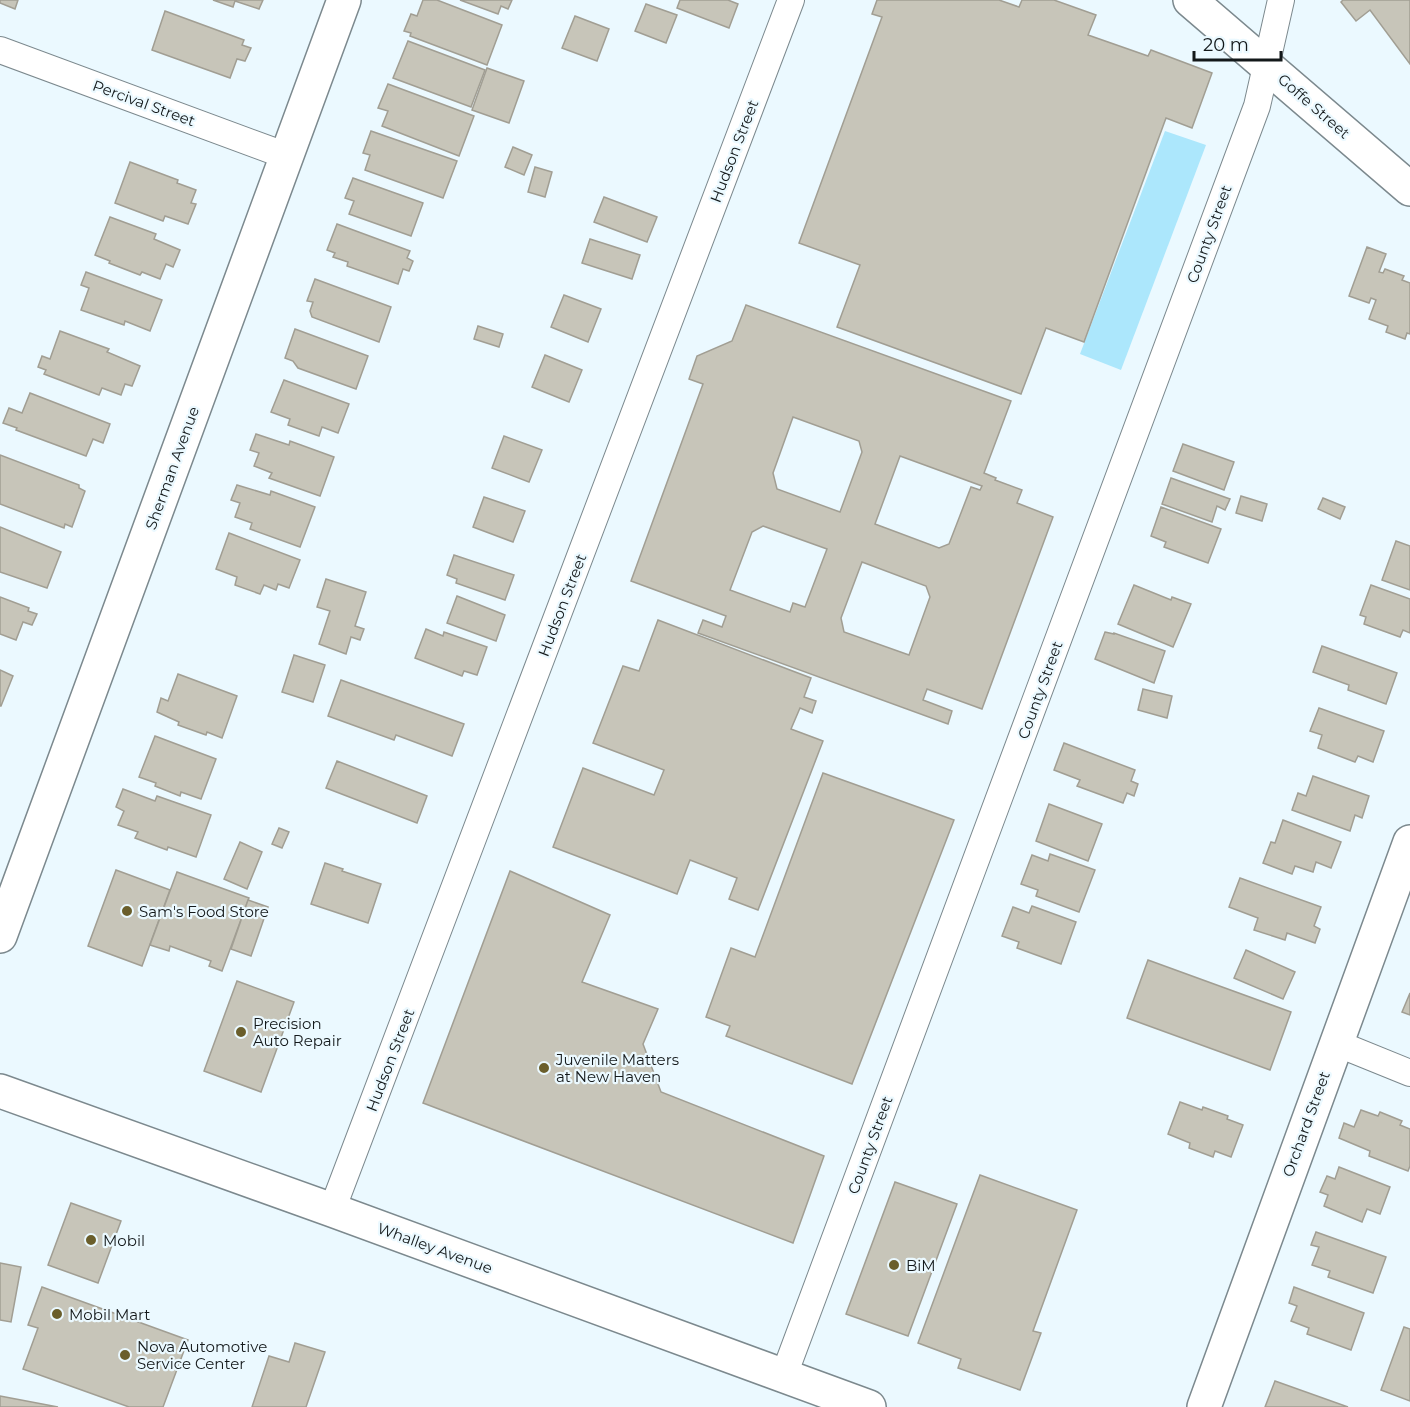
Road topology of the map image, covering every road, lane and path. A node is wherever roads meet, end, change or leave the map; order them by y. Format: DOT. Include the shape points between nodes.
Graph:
graph roads {
  1 [pos="344,0"];
  2 [pos="791,0"];
  3 [pos="1190,0"];
  4 [pos="1281,0"];
  5 [pos="0,50"];
  6 [pos="1266,66"];
  7 [pos="287,156"];
  8 [pos="1410,189"];
  9 [pos="1410,842"];
  10 [pos="0,936"];
  11 [pos="1336,1043"];
  12 [pos="1410,1073"];
  13 [pos="0,1091"];
  14 [pos="332,1210"];
  15 [pos="784,1376"];
  16 [pos="869,1407"];
  17 [pos="1204,1407"];
  1 -- 7 [label="main road, Sherman Avenue"];
  2 -- 14 [label="street, Hudson Street"];
  3 -- 6 [label="main road, Goffe Street"];
  4 -- 6 [label="street, County Street"];
  5 -- 7 [label="street, Percival Street"];
  6 -- 8 [label="main road, Goffe Street"];
  6 -- 15 [label="street, County Street" via="1253,117"];
  7 -- 10 [label="main road, Sherman Avenue"];
  9 -- 11 [label="main road, Orchard Street"];
  11 -- 12 [label="street"];
  11 -- 17 [label="main road, Orchard Street"];
  13 -- 14 [label="main road, Whalley Avenue"];
  14 -- 15 [label="main road, Whalley Avenue"];
  15 -- 16 [label="main road, Whalley Avenue"];
}
